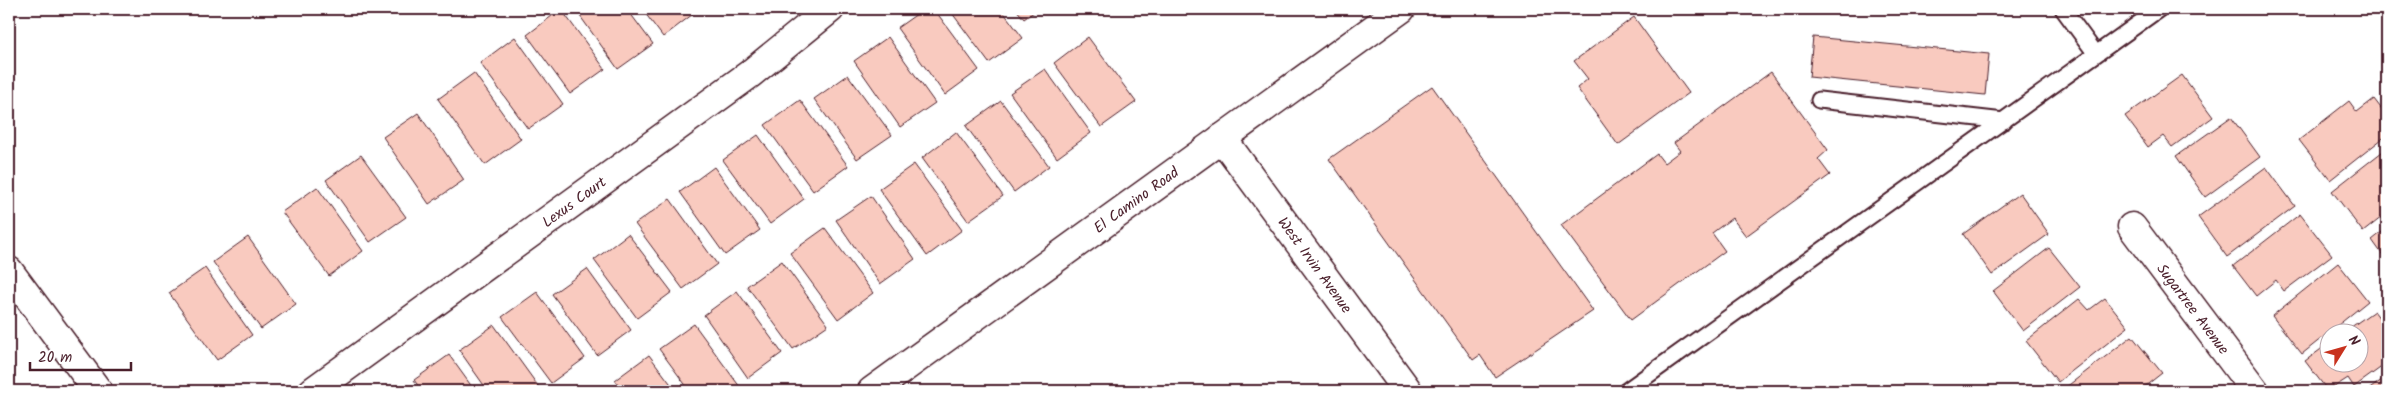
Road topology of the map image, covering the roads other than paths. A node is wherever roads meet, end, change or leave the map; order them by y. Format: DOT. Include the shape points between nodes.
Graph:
graph roads {
  1 [pos="830,9"];
  2 [pos="1401,9"];
  3 [pos="2064,9"];
  4 [pos="2159,9"];
  5 [pos="2096,54"];
  6 [pos="1819,100"];
  7 [pos="2004,120"];
  8 [pos="1222,138"];
  9 [pos="2132,227"];
  10 [pos="9,271"];
  11 [pos="98,391"];
  12 [pos="314,391"];
  13 [pos="872,391"];
  14 [pos="1408,391"];
  15 [pos="1626,391"];
  16 [pos="2255,391"];
  1 -- 12 [label="street, Lexus Court" via="750,74"];
  2 -- 8 [label="street, El Camino Road"];
  3 -- 5 [label="lane"];
  4 -- 5 [label="lane"];
  5 -- 7 [label="lane"];
  6 -- 7 [label="lane"];
  7 -- 15 [label="lane"];
  8 -- 13 [label="street, El Camino Road"];
  8 -- 14 [label="street, West Irvin Avenue"];
  9 -- 16 [label="street, Sugartree Avenue"];
  10 -- 11 [label="street"];
}
